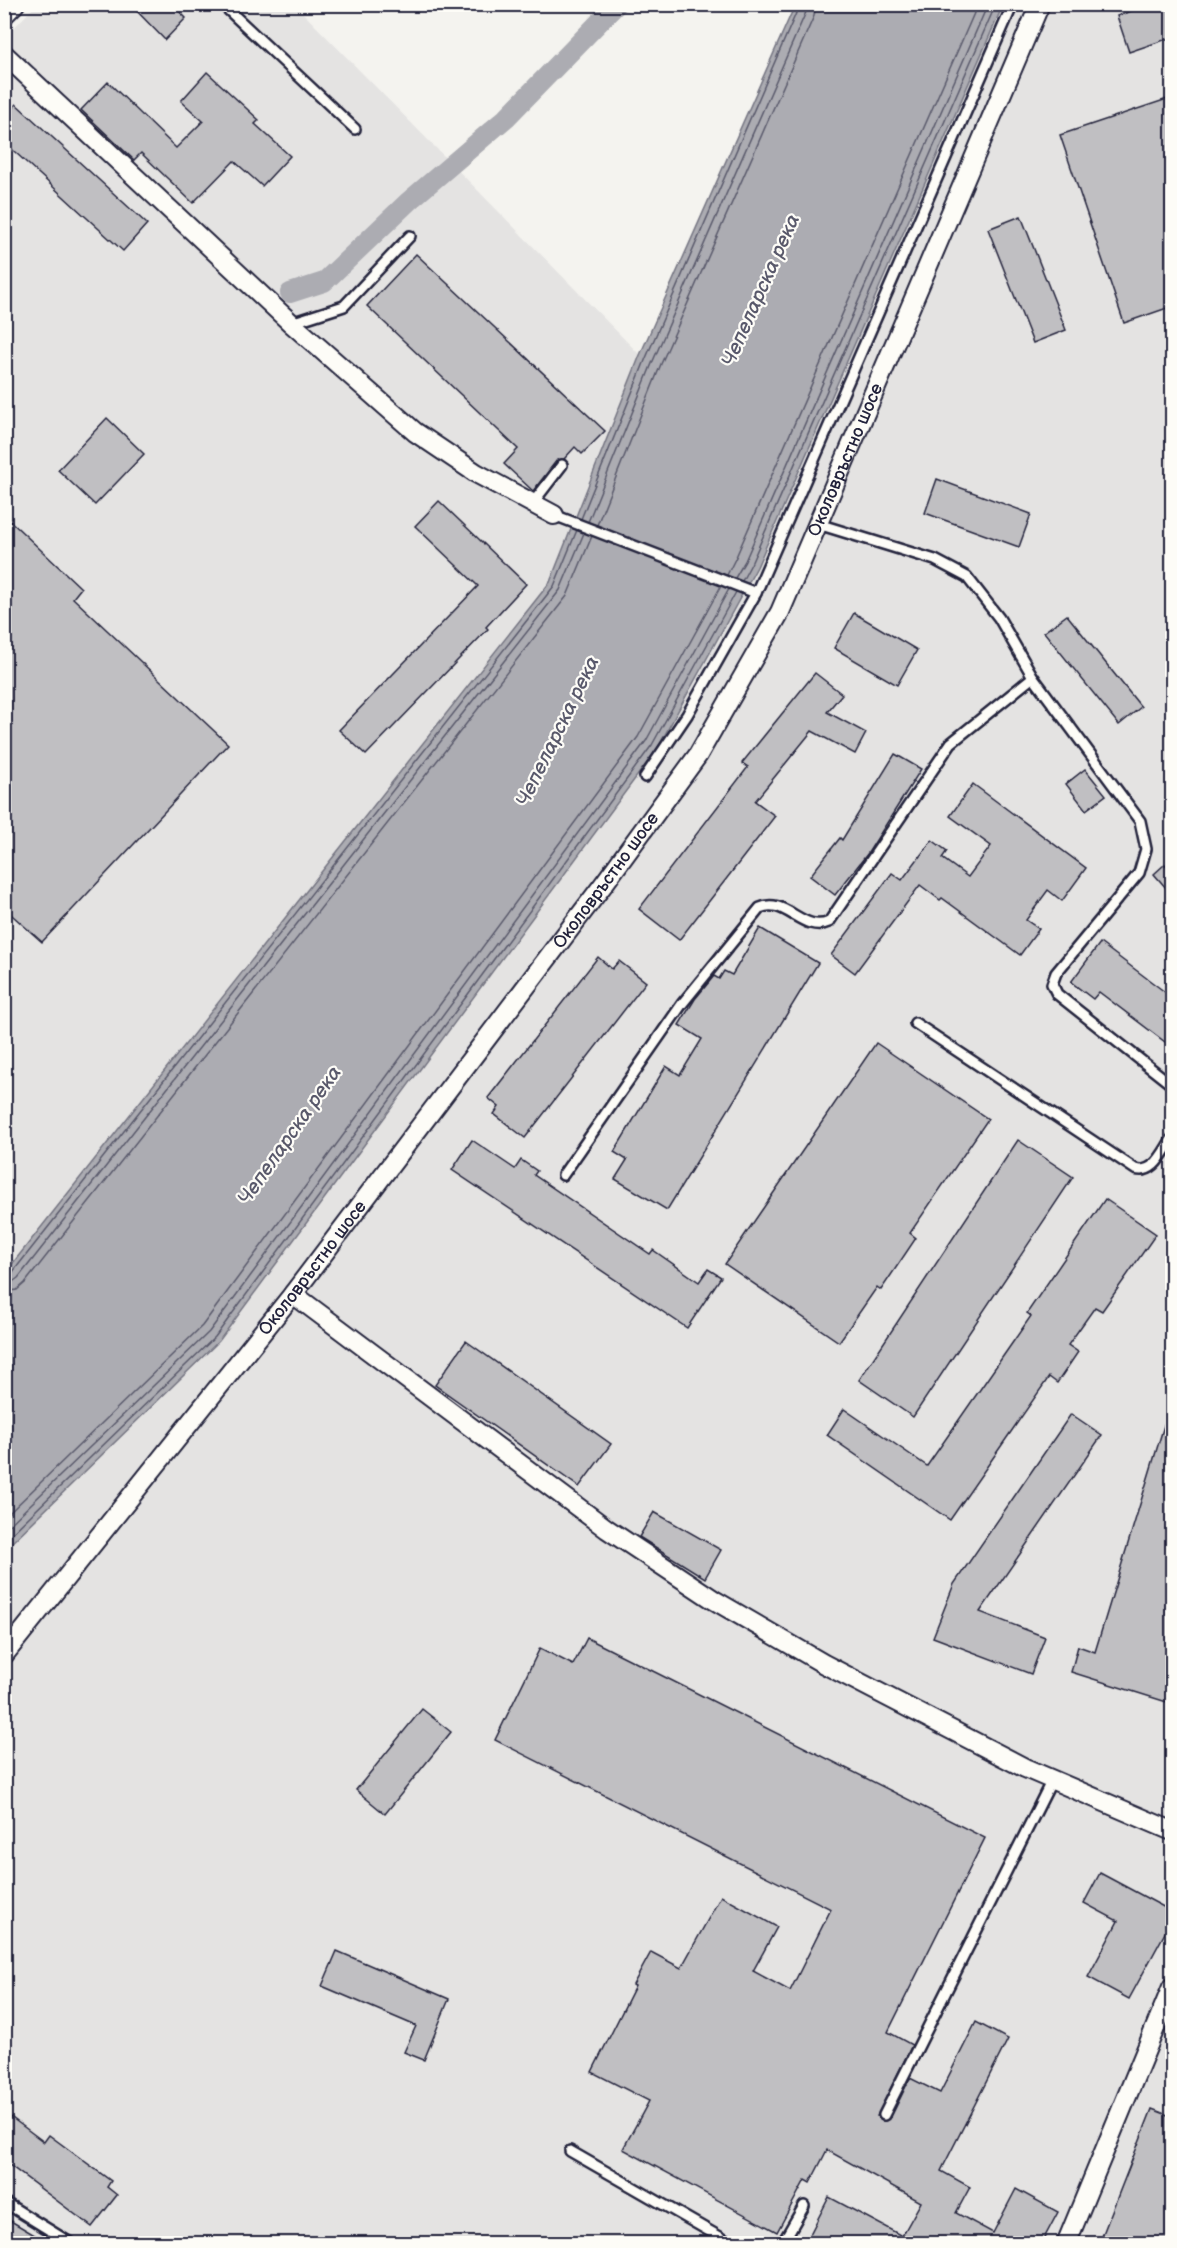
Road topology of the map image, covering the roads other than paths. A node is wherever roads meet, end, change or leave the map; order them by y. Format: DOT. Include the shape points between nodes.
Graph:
graph roads {
  1 [pos="15,4"];
  2 [pos="222,4"];
  3 [pos="1013,4"];
  4 [pos="1040,4"];
  5 [pos="4,15"];
  6 [pos="4,54"];
  7 [pos="355,129"];
  8 [pos="410,236"];
  9 [pos="291,323"];
  10 [pos="562,465"];
  11 [pos="532,504"];
  12 [pos="554,515"];
  13 [pos="818,524"];
  14 [pos="756,593"];
  15 [pos="1033,676"];
  16 [pos="645,777"];
  17 [pos="915,1023"];
  18 [pos="1173,1085"];
  19 [pos="1173,1139"];
  20 [pos="563,1175"];
  21 [pos="292,1294"];
  22 [pos="4,1655"];
  23 [pos="1052,1780"];
  24 [pos="1173,1831"];
  25 [pos="1173,1987"];
  26 [pos="884,2115"];
  27 [pos="570,2151"];
  28 [pos="4,2202"];
  29 [pos="804,2206"];
  30 [pos="72,2244"];
  31 [pos="732,2244"];
  32 [pos="782,2244"];
  33 [pos="1066,2244"];
  1 -- 5 [label="street"];
  2 -- 7 [label="lane"];
  3 -- 14 [label="lane"];
  4 -- 13 [label="street, Околовръстно шосе"];
  6 -- 9 [label="street"];
  8 -- 9 [label="lane" via="344,306"];
  9 -- 11 [label="street" via="415,432"];
  10 -- 11 [label="lane"];
  11 -- 12 [label="street"];
  12 -- 14 [label="lane"];
  13 -- 15 [label="lane" via="935,560 967,577 999,618"];
  13 -- 21 [label="street, Околовръстно шосе" via="780,612 698,755"];
  14 -- 16 [label="lane" via="687,715"];
  15 -- 18 [label="lane" via="1140,821 1146,849 1139,873 1056,974 1052,984 1057,994"];
  15 -- 20 [label="lane" via="951,743 830,922 813,926 776,906 760,908 682,1004"];
  17 -- 19 [label="lane" via="1135,1169 1150,1169"];
  21 -- 22 [label="street, Околовръстно шосе"];
  21 -- 23 [label="street" via="607,1529 714,1600 824,1664"];
  23 -- 24 [label="street"];
  23 -- 26 [label="lane"];
  25 -- 33 [label="street"];
  27 -- 31 [label="lane"];
  28 -- 30 [label="lane"];
  29 -- 32 [label="lane"];
}
